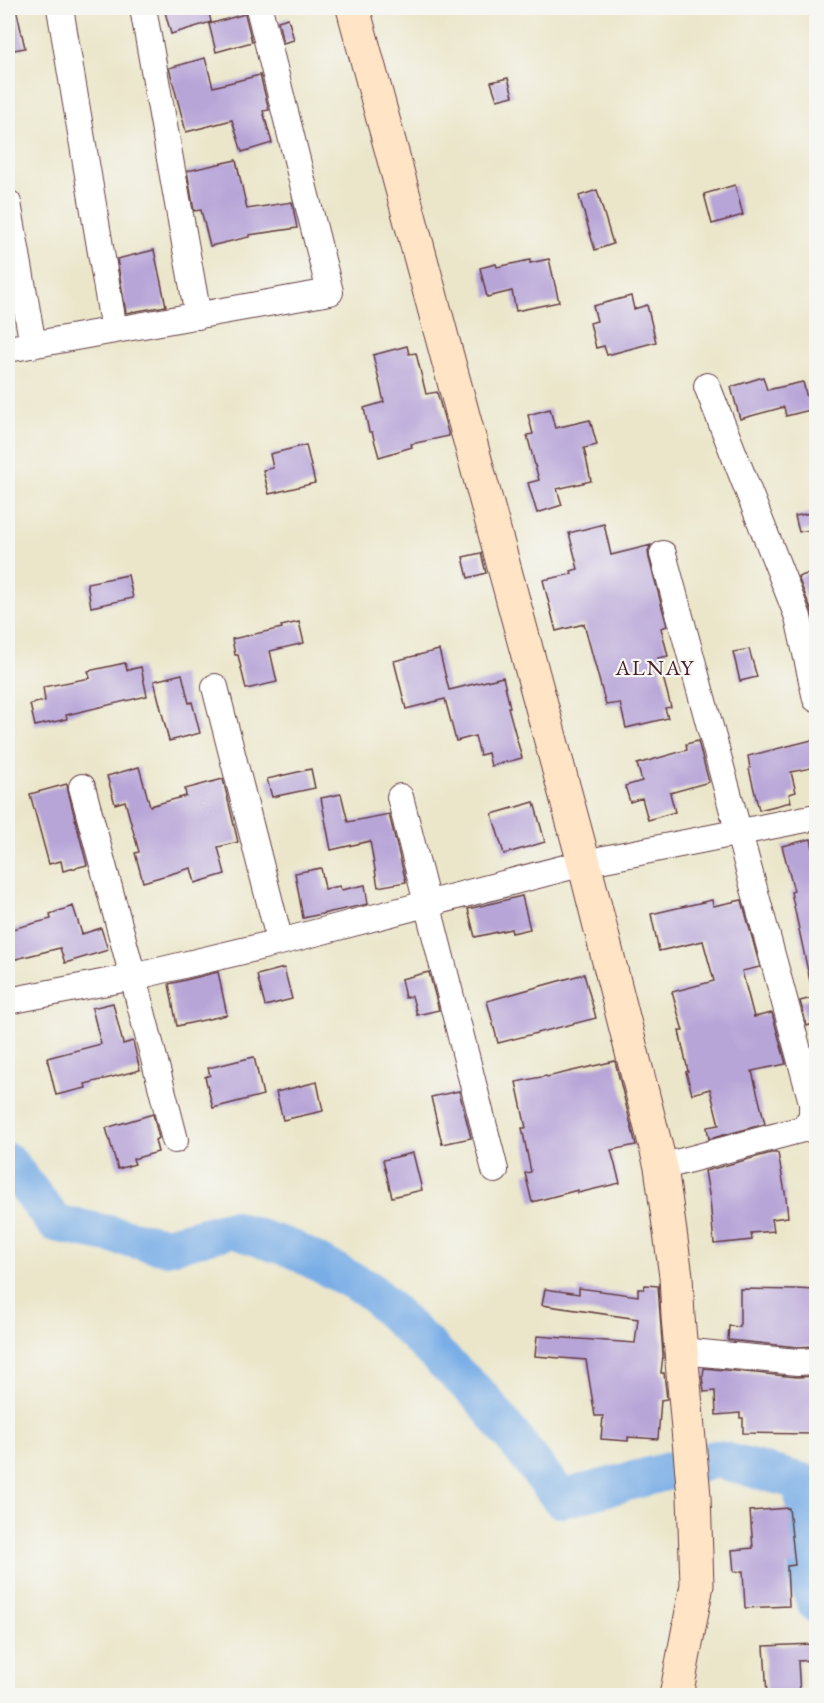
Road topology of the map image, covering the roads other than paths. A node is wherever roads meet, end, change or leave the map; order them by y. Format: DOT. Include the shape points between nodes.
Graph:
graph roads {
  1 [pos="60,8"];
  2 [pos="143,8"];
  3 [pos="260,8"];
  4 [pos="352,8"];
  5 [pos="8,203"];
  6 [pos="198,315"];
  7 [pos="114,330"];
  8 [pos="33,345"];
  9 [pos="8,349"];
  10 [pos="707,386"];
  11 [pos="663,554"];
  12 [pos="807,614"];
  13 [pos="215,687"];
  14 [pos="816,699"];
  15 [pos="82,787"];
  16 [pos="400,797"];
  17 [pos="816,817"];
  18 [pos="739,832"];
  19 [pos="584,863"];
  20 [pos="426,904"];
  21 [pos="280,942"];
  22 [pos="133,977"];
  23 [pos="8,1001"];
  24 [pos="175,1140"];
  25 [pos="661,1167"];
  26 [pos="495,1170"];
  27 [pos="681,1351"];
  28 [pos="816,1361"];
  29 [pos="676,1695"];
  1 -- 7 [label="street"];
  2 -- 6 [label="street"];
  3 -- 6 [label="street" via="330,292"];
  4 -- 19 [label="main road"];
  5 -- 8 [label="street"];
  6 -- 7 [label="street"];
  7 -- 8 [label="street"];
  8 -- 9 [label="street"];
  10 -- 12 [label="street"];
  11 -- 18 [label="street"];
  12 -- 14 [label="street"];
  13 -- 21 [label="street"];
  15 -- 22 [label="street"];
  16 -- 20 [label="street"];
  17 -- 18 [label="street"];
  18 -- 19 [label="street"];
  18 -- 25 [label="street" via="812,1102 812,1117 803,1129"];
  19 -- 20 [label="street"];
  19 -- 25 [label="main road"];
  20 -- 21 [label="street"];
  20 -- 26 [label="street"];
  21 -- 22 [label="street"];
  22 -- 23 [label="street"];
  22 -- 24 [label="street"];
  25 -- 27 [label="main road" via="676,1276"];
  27 -- 28 [label="street"];
  27 -- 29 [label="main road" via="694,1496 697,1585"];
}
